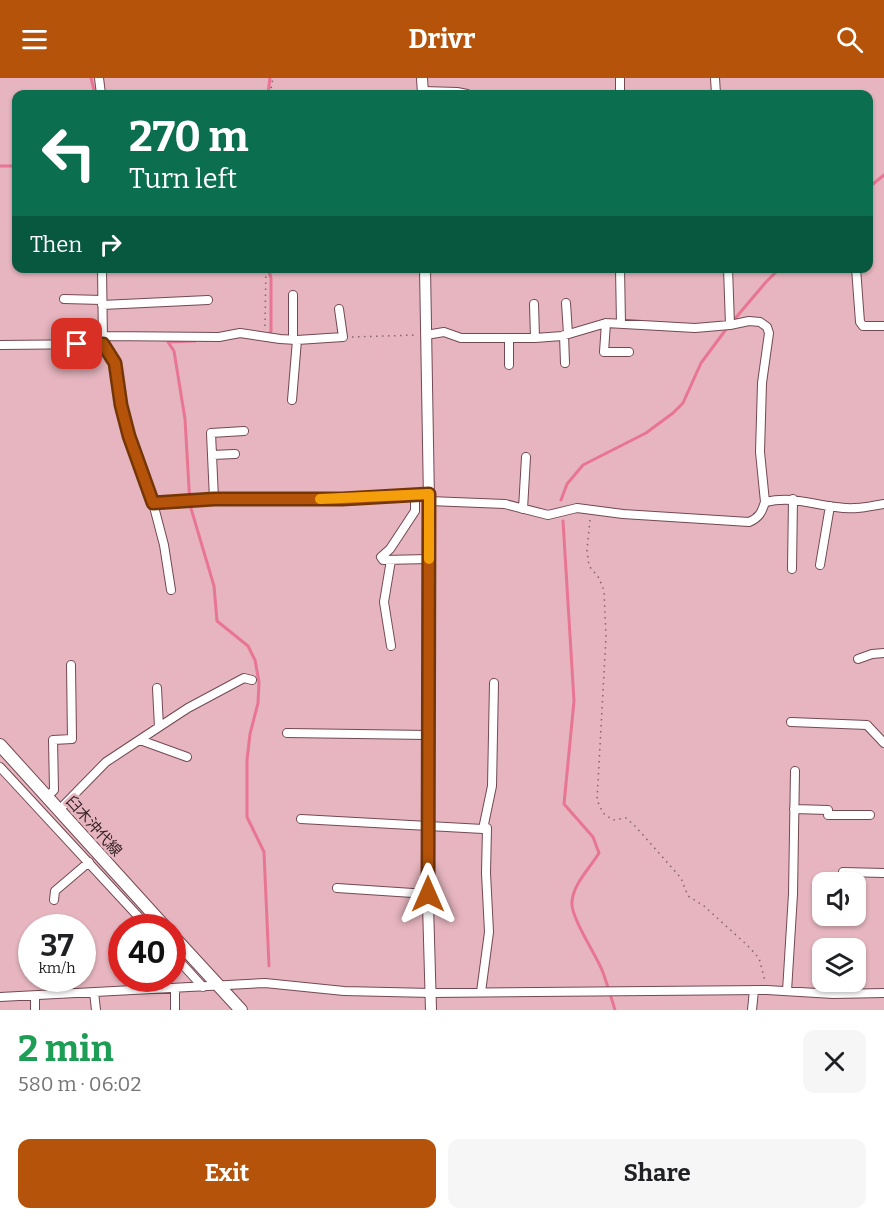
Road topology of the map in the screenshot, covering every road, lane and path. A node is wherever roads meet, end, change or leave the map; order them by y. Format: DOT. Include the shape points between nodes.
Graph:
graph roads {
  1 [pos="102,273"];
  2 [pos="266,273"];
  3 [pos="425,273"];
  4 [pos="620,273"];
  5 [pos="728,273"];
  6 [pos="856,273"];
  7 [pos="293,295"];
  8 [pos="64,298"];
  9 [pos="208,300"];
  10 [pos="102,303"];
  11 [pos="566,303"];
  12 [pos="534,304"];
  13 [pos="339,309"];
  14 [pos="606,323"];
  15 [pos="621,324"];
  16 [pos="730,325"];
  17 [pos="884,326"];
  18 [pos="426,335"];
  19 [pos="566,335"];
  20 [pos="265,336"];
  21 [pos="345,337"];
  22 [pos="535,338"];
  23 [pos="510,339"];
  24 [pos="103,340"];
  25 [pos="295,340"];
  26 [pos="0,345"];
  27 [pos="629,352"];
  28 [pos="565,363"];
  29 [pos="509,365"];
  30 [pos="292,400"];
  31 [pos="244,431"];
  32 [pos="235,454"];
  33 [pos="212,455"];
  34 [pos="526,457"];
  35 [pos="415,495"];
  36 [pos="429,497"];
  37 [pos="214,499"];
  38 [pos="793,499"];
  39 [pos="765,502"];
  40 [pos="153,503"];
  41 [pos="884,504"];
  42 [pos="830,506"];
  43 [pos="523,508"];
  44 [pos="591,510"];
  45 [pos="429,559"];
  46 [pos="391,560"];
  47 [pos="820,565"];
  48 [pos="792,569"];
  49 [pos="171,590"];
  50 [pos="391,646"];
  51 [pos="884,653"];
  52 [pos="858,659"];
  53 [pos="71,665"];
  54 [pos="252,680"];
  55 [pos="494,683"];
  56 [pos="157,688"];
  57 [pos="791,722"];
  58 [pos="159,727"];
  59 [pos="287,733"];
  60 [pos="428,735"];
  61 [pos="140,740"];
  62 [pos="884,743"];
  63 [pos="0,745"];
  64 [pos="187,757"];
  65 [pos="0,767"];
  66 [pos="795,771"];
  67 [pos="47,797"];
  68 [pos="794,808"];
  69 [pos="59,810"];
  70 [pos="870,815"];
  71 [pos="301,819"];
  72 [pos="428,826"];
  73 [pos="483,829"];
  74 [pos="89,862"];
  75 [pos="866,873"];
  76 [pos="884,873"];
  77 [pos="337,888"];
  78 [pos="428,894"];
  79 [pos="54,900"];
  80 [pos="136,914"];
  81 [pos="153,914"];
  82 [pos="186,950"];
  83 [pos="186,968"];
  84 [pos="218,985"];
  85 [pos="203,987"];
  86 [pos="186,988"];
  87 [pos="754,990"];
  88 [pos="767,990"];
  89 [pos="787,991"];
  90 [pos="110,992"];
  91 [pos="175,992"];
  92 [pos="481,992"];
  93 [pos="94,993"];
  94 [pos="431,993"];
  95 [pos="884,993"];
  96 [pos="35,996"];
  97 [pos="0,997"];
  98 [pos="35,1010"];
  99 [pos="96,1010"];
  100 [pos="175,1010"];
  101 [pos="241,1010"];
  102 [pos="431,1010"];
  103 [pos="752,1010"];
  1 -- 10 [label="street"];
  2 -- 20 [label="path"];
  3 -- 18 [label="street"];
  4 -- 15 [label="street"];
  5 -- 16 [label="street"];
  6 -- 17 [label="street" via="860,322 863,326"];
  7 -- 25 [label="street"];
  8 -- 10 [label="street"];
  9 -- 10 [label="street"];
  10 -- 24 [label="street"];
  11 -- 19 [label="street"];
  12 -- 22 [label="street"];
  13 -- 25 [label="street" via="343,337"];
  14 -- 15 [label="street"];
  14 -- 19 [label="street"];
  14 -- 27 [label="street" via="604,352"];
  15 -- 16 [label="street"];
  16 -- 39 [label="street" via="760,322 769,333 762,383 760,452"];
  18 -- 21 [label="path"];
  18 -- 23 [label="street" via="444,332 461,338"];
  18 -- 36 [label="street"];
  19 -- 22 [label="street"];
  19 -- 28 [label="street"];
  20 -- 24 [label="street" via="240,333"];
  20 -- 25 [label="street"];
  22 -- 23 [label="street"];
  23 -- 29 [label="street"];
  24 -- 26 [label="street"];
  24 -- 40 [label="street" via="115,363 129,436"];
  25 -- 30 [label="street"];
  31 -- 33 [label="street" via="211,433"];
  32 -- 33 [label="street"];
  33 -- 37 [label="street"];
  34 -- 43 [label="street"];
  35 -- 36 [label="street"];
  35 -- 37 [label="street"];
  35 -- 46 [label="street" via="415,511 381,557"];
  36 -- 43 [label="street"];
  36 -- 45 [label="street"];
  37 -- 40 [label="street"];
  38 -- 39 [label="street"];
  38 -- 42 [label="street"];
  38 -- 48 [label="street"];
  39 -- 44 [label="street" via="757,519 749,522"];
  40 -- 49 [label="street"];
  41 -- 42 [label="street" via="858,508"];
  42 -- 47 [label="street"];
  43 -- 44 [label="street" via="548,515 577,508"];
  44 -- 88 [label="path" via="587,550 589,566 604,591 606,637 597,800 603,813 613,820 626,818 635,826 681,878 688,896 759,958"];
  45 -- 46 [label="street"];
  45 -- 60 [label="street"];
  46 -- 50 [label="street" via="384,602"];
  51 -- 52 [label="street"];
  53 -- 67 [label="street" via="72,739 52,740 54,790"];
  54 -- 58 [label="street" via="244,678"];
  55 -- 73 [label="street" via="492,786"];
  56 -- 58 [label="street"];
  57 -- 62 [label="street" via="867,724"];
  58 -- 61 [label="street"];
  59 -- 60 [label="street"];
  60 -- 72 [label="street"];
  61 -- 64 [label="street"];
  61 -- 69 [label="street" via="106,762"];
  63 -- 67 [label="main road, 臼木沖代線"];
  65 -- 74 [label="street"];
  66 -- 68 [label="street"];
  67 -- 69 [label="main road, 臼木沖代線"];
  68 -- 70 [label="street" via="828,810 828,815"];
  68 -- 89 [label="street" via="794,894"];
  69 -- 81 [label="main road, 臼木沖代線"];
  71 -- 72 [label="street"];
  72 -- 73 [label="street"];
  72 -- 78 [label="street"];
  73 -- 92 [label="street" via="487,828 489,932"];
  74 -- 79 [label="street" via="55,891"];
  74 -- 80 [label="street"];
  75 -- 76 [label="street"];
  77 -- 78 [label="street"];
  78 -- 94 [label="street"];
  82 -- 84 [label="main road"];
  83 -- 85 [label="street"];
  84 -- 85 [label="street"];
  84 -- 94 [label="street" via="265,983 344,991"];
  84 -- 101 [label="main road"];
  85 -- 86 [label="street"];
  87 -- 88 [label="street"];
  87 -- 92 [label="street"];
  87 -- 103 [label="street"];
  88 -- 89 [label="street"];
  89 -- 95 [label="street"];
  90 -- 93 [label="street"];
  91 -- 100 [label="street"];
  92 -- 94 [label="street"];
  93 -- 96 [label="street"];
  93 -- 99 [label="street"];
  94 -- 102 [label="street"];
  96 -- 97 [label="street"];
  96 -- 98 [label="street"];
}
